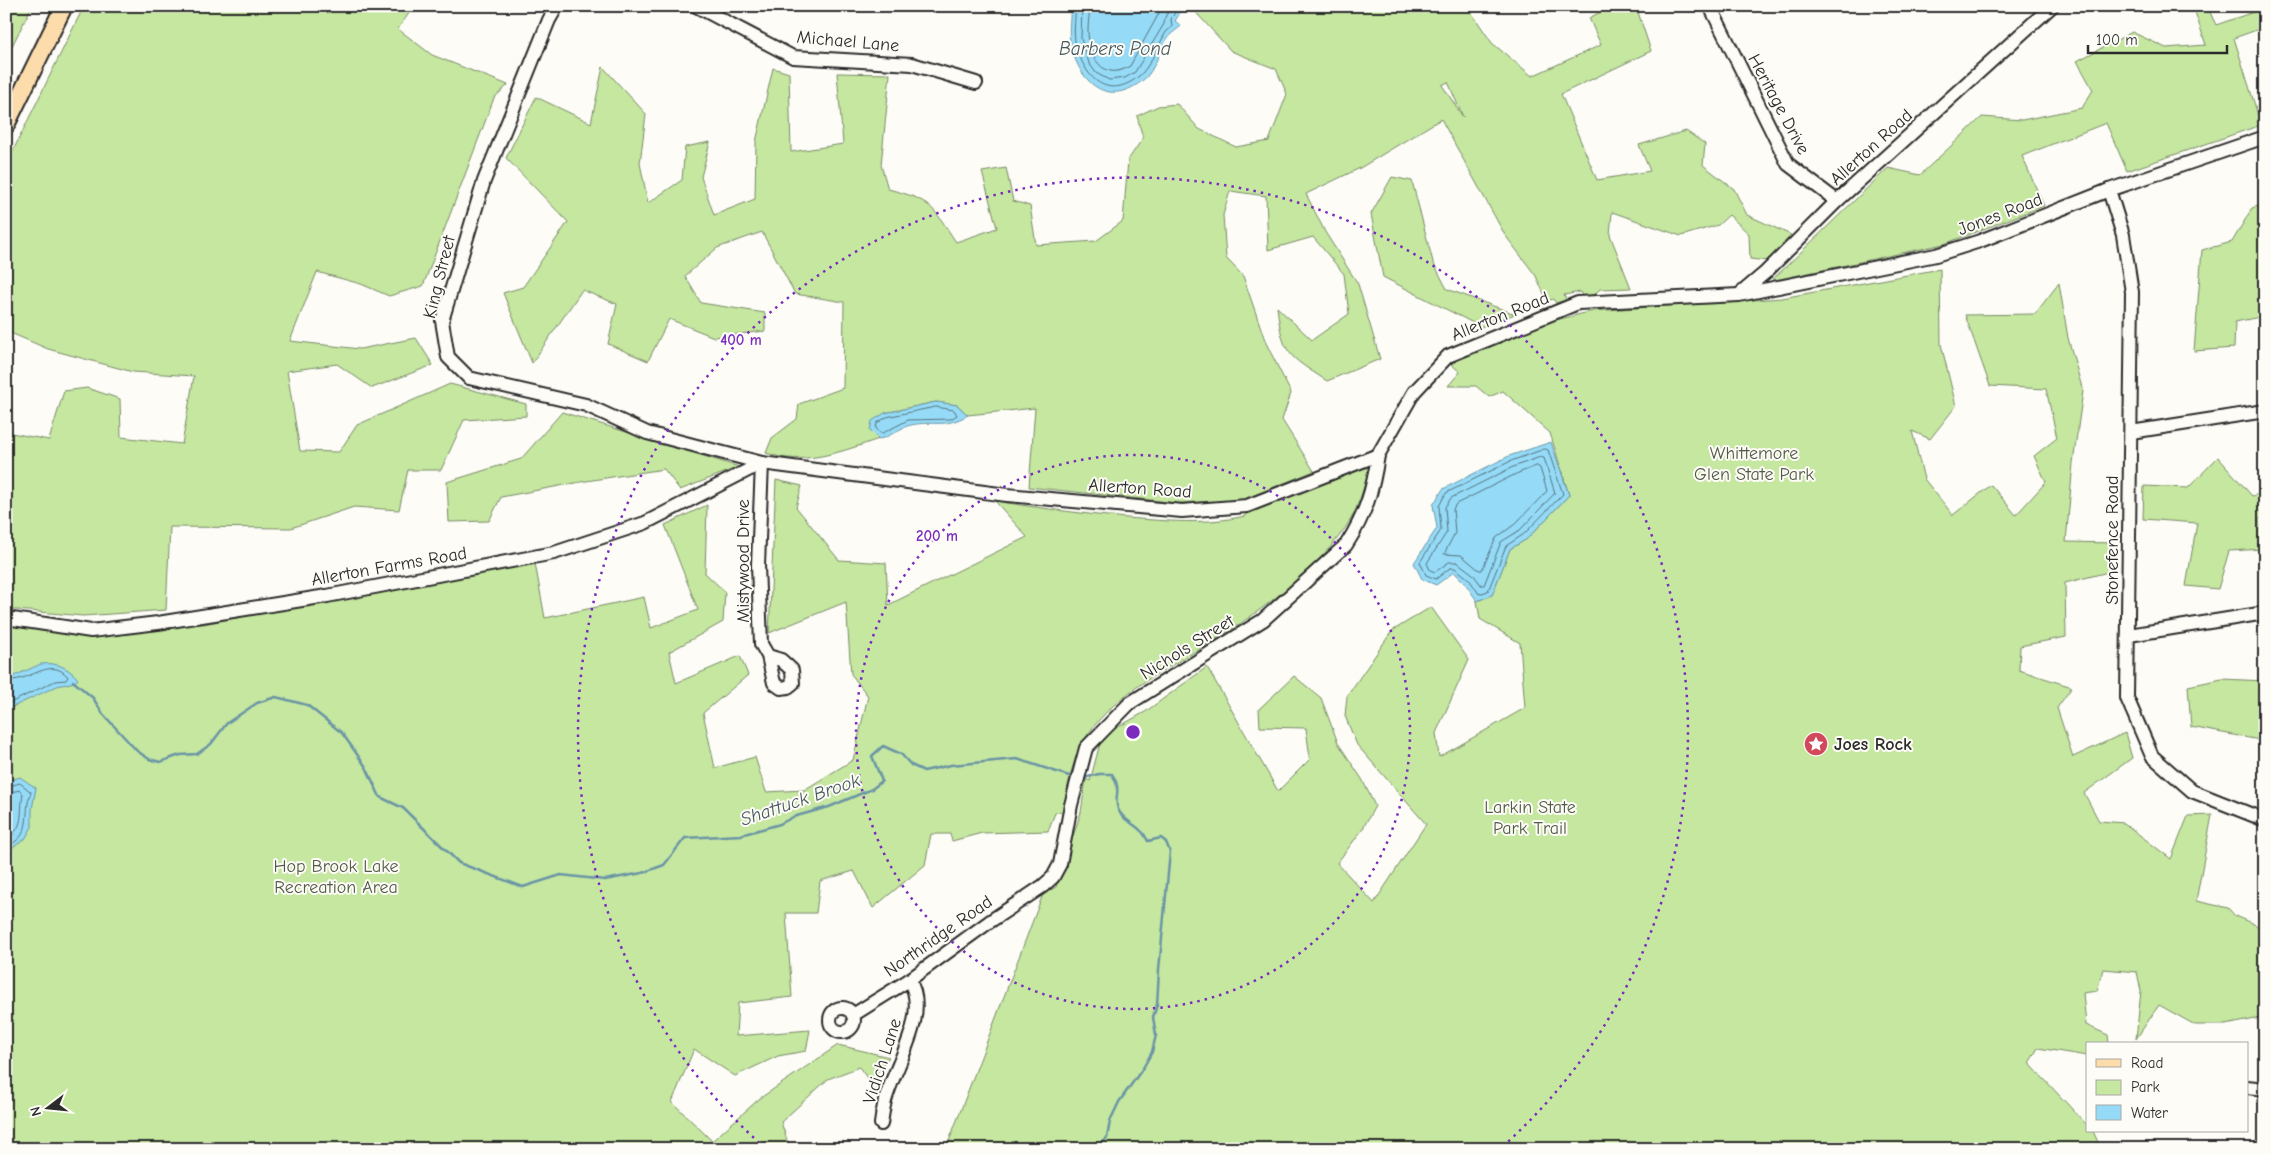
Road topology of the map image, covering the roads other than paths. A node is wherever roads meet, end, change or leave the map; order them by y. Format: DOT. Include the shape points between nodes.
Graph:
graph roads {
  1 [pos="64,6"];
  2 [pos="557,6"];
  3 [pos="696,6"];
  4 [pos="1710,6"];
  5 [pos="2052,6"];
  6 [pos="976,83"];
  7 [pos="6,125"];
  8 [pos="2265,137"];
  9 [pos="2109,190"];
  10 [pos="1837,201"];
  11 [pos="1739,295"];
  12 [pos="2265,411"];
  13 [pos="2130,432"];
  14 [pos="1378,455"];
  15 [pos="762,463"];
  16 [pos="2265,613"];
  17 [pos="6,618"];
  18 [pos="2129,635"];
  19 [pos="768,656"];
  20 [pos="2265,820"];
  21 [pos="1044,886"];
  22 [pos="909,980"];
  23 [pos="853,1015"];
  24 [pos="2248,1088"];
  25 [pos="2265,1089"];
  26 [pos="881,1124"];
  1 -- 7 [label="main road"];
  2 -- 15 [label="street, King Street" via="484,181 442,321 448,357 468,378 586,405 647,433"];
  3 -- 6 [label="street, Michael Lane" via="793,57 912,64"];
  4 -- 10 [label="street, Heritage Drive" via="1788,164"];
  5 -- 10 [label="street, Allerton Road"];
  8 -- 9 [label="street, Jones Road"];
  9 -- 11 [label="street, Jones Road" via="1936,255"];
  9 -- 13 [label="street, Stonefence Road" via="2123,235 2132,292"];
  10 -- 11 [label="street, Allerton Road"];
  11 -- 14 [label="street, Allerton Road" via="1578,302 1448,356 1414,392"];
  12 -- 13 [label="street"];
  13 -- 18 [label="street, Stonefence Road"];
  14 -- 15 [label="street, Allerton Road" via="1247,506 1182,511 1007,494"];
  14 -- 21 [label="street, Nichols Street" via="1372,493 1346,544 1263,620 1130,703 1086,748 1060,864"];
  15 -- 17 [label="street, Allerton Farms Road" via="645,523 554,553 327,596 139,626 91,631"];
  15 -- 19 [label="street, Mistywood Drive" via="758,575 760,644"];
  16 -- 18 [label="street"];
  18 -- 20 [label="street, Stonefence Road" via="2128,698 2152,756 2192,791"];
  21 -- 22 [label="street, Northridge Road"];
  22 -- 23 [label="street, Northridge Road"];
  22 -- 26 [label="street, Vidich Lane" via="915,994 916,1016 885,1100"];
  24 -- 25 [label="street"];
}
